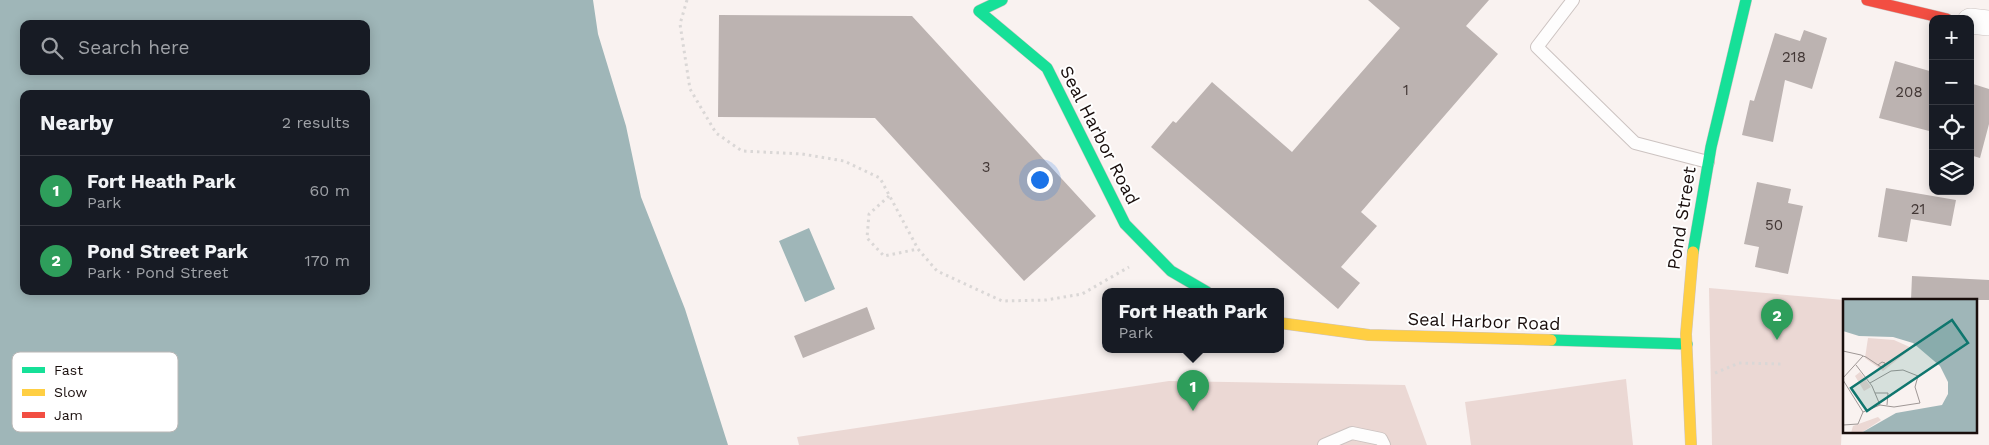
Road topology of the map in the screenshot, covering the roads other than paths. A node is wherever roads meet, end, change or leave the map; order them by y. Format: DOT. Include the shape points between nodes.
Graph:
graph roads {
  1 [pos="1002,0"];
  2 [pos="1573,0"];
  3 [pos="1746,0"];
  4 [pos="1867,0"];
  5 [pos="1930,15"];
  6 [pos="1974,21"];
  7 [pos="1989,23"];
  8 [pos="1708,162"];
  9 [pos="1200,288"];
  10 [pos="1284,324"];
  11 [pos="1687,344"];
  12 [pos="1324,445"];
  13 [pos="1384,445"];
  14 [pos="1691,445"];
  1 -- 9 [label="street, Seal Harbor Road" via="979,11 1046,68 1125,224 1170,271"];
  2 -- 8 [label="lane" via="1537,47 1636,143"];
  3 -- 8 [label="street, Pond Street"];
  4 -- 5 [label="street"];
  6 -- 7 [label="street"];
  8 -- 11 [label="street, Pond Street" via="1691,263"];
  10 -- 11 [label="street, Seal Harbor Road" via="1369,335"];
  11 -- 14 [label="street, Pond Street"];
  12 -- 13 [label="lane" via="1352,433 1380,439"];
}
